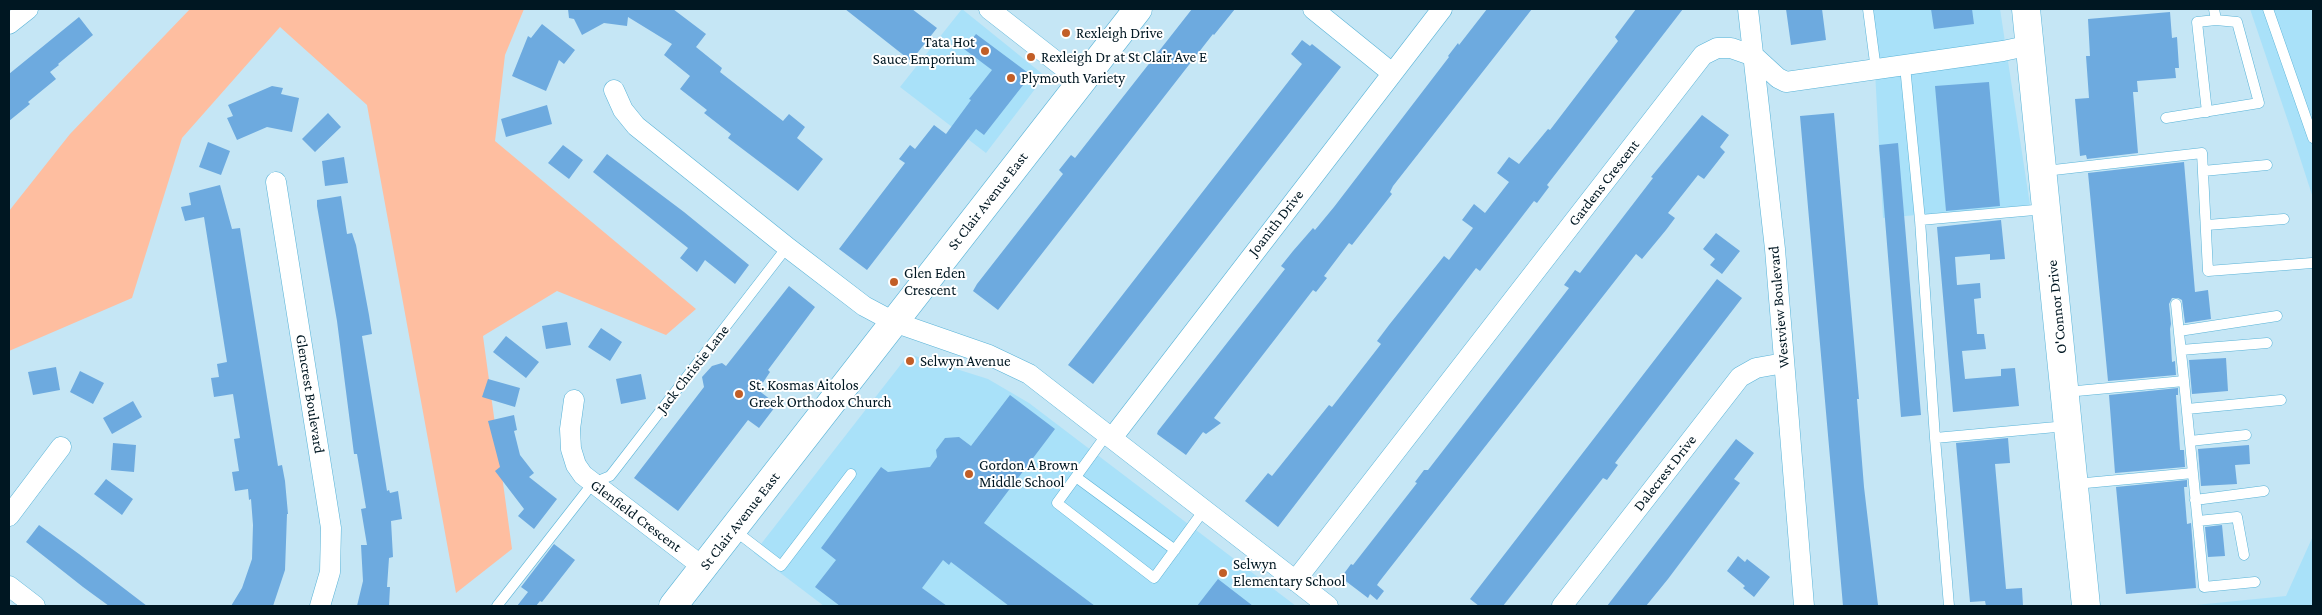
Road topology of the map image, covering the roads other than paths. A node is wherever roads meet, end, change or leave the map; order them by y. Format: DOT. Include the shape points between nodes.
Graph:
graph roads {
  1 [pos="28,9"];
  2 [pos="989,9"];
  3 [pos="1138,9"];
  4 [pos="1313,9"];
  5 [pos="1442,9"];
  6 [pos="1748,9"];
  7 [pos="1868,9"];
  8 [pos="2026,9"];
  9 [pos="2214,9"];
  10 [pos="2268,9"];
  11 [pos="2216,20"];
  12 [pos="9,24"];
  13 [pos="2031,45"];
  14 [pos="1754,56"];
  15 [pos="1904,66"];
  16 [pos="1876,70"];
  17 [pos="1392,73"];
  18 [pos="1081,81"];
  19 [pos="614,90"];
  20 [pos="2207,112"];
  21 [pos="2166,118"];
  22 [pos="2313,138"];
  23 [pos="2267,164"];
  24 [pos="2044,171"];
  25 [pos="2203,171"];
  26 [pos="276,182"];
  27 [pos="2047,209"];
  28 [pos="2284,219"];
  29 [pos="1920,220"];
  30 [pos="2207,225"];
  31 [pos="787,247"];
  32 [pos="2312,262"];
  33 [pos="2176,304"];
  34 [pos="2277,316"];
  35 [pos="894,322"];
  36 [pos="2179,331"];
  37 [pos="2267,343"];
  38 [pos="2181,350"];
  39 [pos="1784,363"];
  40 [pos="2184,380"];
  41 [pos="2065,392"];
  42 [pos="574,400"];
  43 [pos="2281,400"];
  44 [pos="2187,409"];
  45 [pos="2068,426"];
  46 [pos="2246,435"];
  47 [pos="1109,436"];
  48 [pos="1935,438"];
  49 [pos="2190,442"];
  50 [pos="61,447"];
  51 [pos="2193,473"];
  52 [pos="851,474"];
  53 [pos="1076,477"];
  54 [pos="593,483"];
  55 [pos="2074,484"];
  56 [pos="2264,491"];
  57 [pos="2195,500"];
  58 [pos="1204,510"];
  59 [pos="9,516"];
  60 [pos="2198,521"];
  61 [pos="733,529"];
  62 [pos="1175,550"];
  63 [pos="2244,555"];
  64 [pos="704,567"];
  65 [pos="1295,581"];
  66 [pos="2255,582"];
  67 [pos="9,586"];
  68 [pos="35,606"];
  69 [pos="320,606"];
  70 [pos="497,606"];
  71 [pos="674,606"];
  72 [pos="1328,606"];
  73 [pos="1562,606"];
  74 [pos="1804,606"];
  75 [pos="1949,606"];
  76 [pos="2086,606"];
  1 -- 12 [label="street"];
  2 -- 18 [label="street"];
  3 -- 18 [label="main road, St Clair Avenue East"];
  4 -- 17 [label="street"];
  5 -- 17 [label="street, Joanith Drive"];
  6 -- 14 [label="street, Westview Boulevard"];
  7 -- 16 [label="lane"];
  8 -- 13 [label="main road, O'Connor Drive"];
  9 -- 11 [label="lane"];
  10 -- 22 [label="lane"];
  11 -- 20 [label="lane" via="2197,22"];
  11 -- 20 [label="lane" via="2237,22 2259,103"];
  13 -- 15 [label="street, Gardens Crescent"];
  13 -- 24 [label="main road, O'Connor Drive"];
  14 -- 16 [label="street, Gardens Crescent" via="1786,82"];
  14 -- 39 [label="street, Westview Boulevard"];
  14 -- 65 [label="street, Gardens Crescent" via="1731,48 1717,48 1704,55"];
  15 -- 16 [label="street, Gardens Crescent"];
  15 -- 29 [label="lane"];
  17 -- 47 [label="street, Joanith Drive"];
  18 -- 35 [label="main road, St Clair Avenue East"];
  19 -- 31 [label="street" via="623,110 636,126"];
  20 -- 21 [label="lane"];
  23 -- 25 [label="lane"];
  24 -- 25 [label="lane" via="2202,154"];
  24 -- 27 [label="main road, O'Connor Drive"];
  25 -- 30 [label="lane"];
  26 -- 69 [label="street, Glencrest Boulevard" via="331,528 330,572"];
  27 -- 29 [label="lane"];
  27 -- 41 [label="main road, O'Connor Drive"];
  28 -- 30 [label="lane"];
  29 -- 48 [label="lane"];
  30 -- 32 [label="lane" via="2208,270"];
  31 -- 35 [label="street" via="864,306"];
  31 -- 54 [label="lane, Jack Christie Lane" via="610,476"];
  33 -- 36 [label="lane"];
  34 -- 36 [label="lane"];
  35 -- 47 [label="street" via="990,355 1029,374"];
  35 -- 61 [label="main road, St Clair Avenue East"];
  36 -- 38 [label="lane"];
  37 -- 38 [label="lane"];
  38 -- 40 [label="lane"];
  39 -- 73 [label="street, Dalecrest Drive" via="1756,368 1740,377"];
  39 -- 74 [label="street, Westview Boulevard"];
  40 -- 41 [label="lane"];
  40 -- 44 [label="lane"];
  41 -- 45 [label="main road, O'Connor Drive"];
  42 -- 54 [label="street, Glenfield Crescent" via="571,449 576,465"];
  43 -- 44 [label="lane"];
  44 -- 49 [label="lane"];
  45 -- 48 [label="lane"];
  45 -- 55 [label="main road, O'Connor Drive"];
  46 -- 49 [label="lane"];
  47 -- 53 [label="lane"];
  47 -- 58 [label="street"];
  48 -- 75 [label="lane"];
  49 -- 51 [label="lane"];
  50 -- 59 [label="street"];
  51 -- 55 [label="lane"];
  51 -- 57 [label="lane"];
  52 -- 61 [label="lane" via="781,566"];
  53 -- 62 [label="lane"];
  53 -- 62 [label="lane" via="1057,503 1154,578"];
  54 -- 64 [label="street, Glenfield Crescent"];
  54 -- 70 [label="lane"];
  55 -- 76 [label="main road, O'Connor Drive"];
  56 -- 57 [label="lane"];
  57 -- 60 [label="lane"];
  58 -- 62 [label="lane"];
  58 -- 65 [label="street"];
  60 -- 63 [label="lane" via="2237,517"];
  60 -- 66 [label="lane" via="2204,587"];
  61 -- 64 [label="main road, St Clair Avenue East"];
  64 -- 71 [label="main road, St Clair Avenue East"];
  65 -- 72 [label="street"];
  67 -- 68 [label="street"];
}
